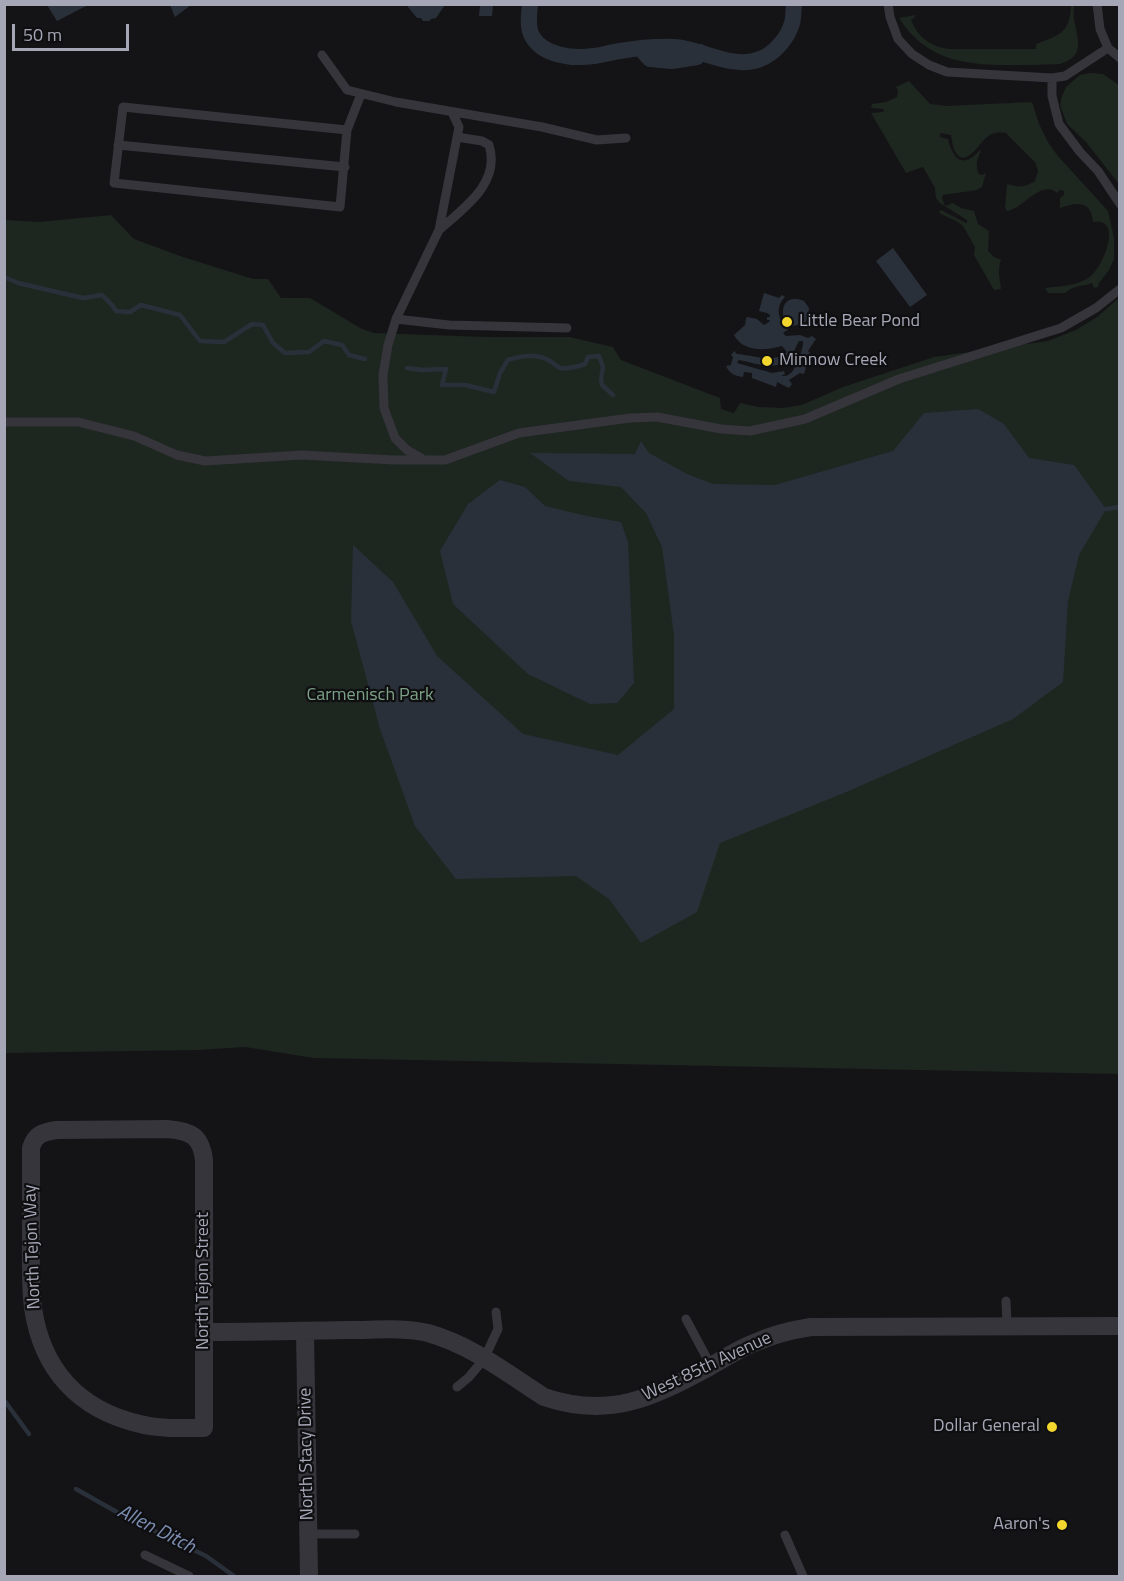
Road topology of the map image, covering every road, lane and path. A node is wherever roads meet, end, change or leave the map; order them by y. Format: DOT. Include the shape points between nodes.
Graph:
graph roads {
  1 [pos="888,4"];
  2 [pos="1097,4"];
  3 [pos="1108,48"];
  4 [pos="322,55"];
  5 [pos="1119,58"];
  6 [pos="1052,78"];
  7 [pos="361,94"];
  8 [pos="452,112"];
  9 [pos="347,130"];
  10 [pos="457,137"];
  11 [pos="626,138"];
  12 [pos="118,145"];
  13 [pos="345,167"];
  14 [pos="1119,204"];
  15 [pos="439,230"];
  16 [pos="1119,289"];
  17 [pos="396,319"];
  18 [pos="567,328"];
  19 [pos="4,422"];
  20 [pos="423,459"];
  21 [pos="38,1136"];
  22 [pos="1006,1301"];
  23 [pos="496,1312"];
  24 [pos="686,1319"];
  25 [pos="1006,1326"];
  26 [pos="1119,1326"];
  27 [pos="305,1331"];
  28 [pos="204,1332"];
  29 [pos="484,1359"];
  30 [pos="711,1366"];
  31 [pos="457,1387"];
  32 [pos="204,1428"];
  33 [pos="308,1534"];
  34 [pos="355,1534"];
  35 [pos="785,1534"];
  36 [pos="145,1555"];
  37 [pos="189,1576"];
  38 [pos="309,1576"];
  39 [pos="803,1576"];
  1 -- 6 [label="lane" via="898,39 929,65 947,72"];
  2 -- 3 [label="lane" via="1100,29"];
  3 -- 5 [label="lane"];
  3 -- 6 [label="lane" via="1065,76"];
  4 -- 7 [label="lane" via="347,90"];
  6 -- 14 [label="lane" via="1059,124"];
  7 -- 8 [label="lane"];
  7 -- 9 [label="lane"];
  8 -- 10 [label="lane" via="459,128"];
  8 -- 11 [label="lane" via="597,140"];
  9 -- 12 [label="lane" via="123,107"];
  9 -- 13 [label="lane"];
  10 -- 15 [label="lane"];
  10 -- 15 [label="lane" via="489,145 489,177 480,192"];
  12 -- 13 [label="lane"];
  12 -- 13 [label="lane" via="114,183 340,207"];
  15 -- 17 [label="lane"];
  16 -- 20 [label="lane" via="1061,328 899,379 805,419 750,431 657,417 630,418 519,433 445,460"];
  17 -- 18 [label="lane"];
  17 -- 20 [label="lane" via="383,375 384,408 395,438"];
  19 -- 20 [label="lane" via="78,422 134,436 177,455 205,460 302,455"];
  21 -- 28 [label="street, North Tejon Street" via="57,1130 167,1129 194,1136 202,1147 204,1160"];
  21 -- 32 [label="street, North Tejon Way" via="31,1148 31,1286 41,1342 50,1360 77,1395 98,1410 142,1425"];
  22 -- 25 [label="lane"];
  23 -- 29 [label="lane" via="498,1329"];
  24 -- 30 [label="lane"];
  25 -- 26 [label="street, West 85th Avenue"];
  25 -- 30 [label="street, West 85th Avenue" via="811,1327 752,1343"];
  27 -- 28 [label="street, West 85th Avenue"];
  27 -- 29 [label="street, West 85th Avenue" via="416,1331 453,1342"];
  27 -- 33 [label="street, North Stacy Drive"];
  28 -- 32 [label="street, North Tejon Street"];
  29 -- 30 [label="street, West 85th Avenue" via="544,1396 591,1406 613,1406 645,1398"];
  29 -- 31 [label="lane"];
  33 -- 34 [label="lane"];
  33 -- 38 [label="street, North Stacy Drive"];
  35 -- 39 [label="lane"];
  36 -- 37 [label="lane"];
}
